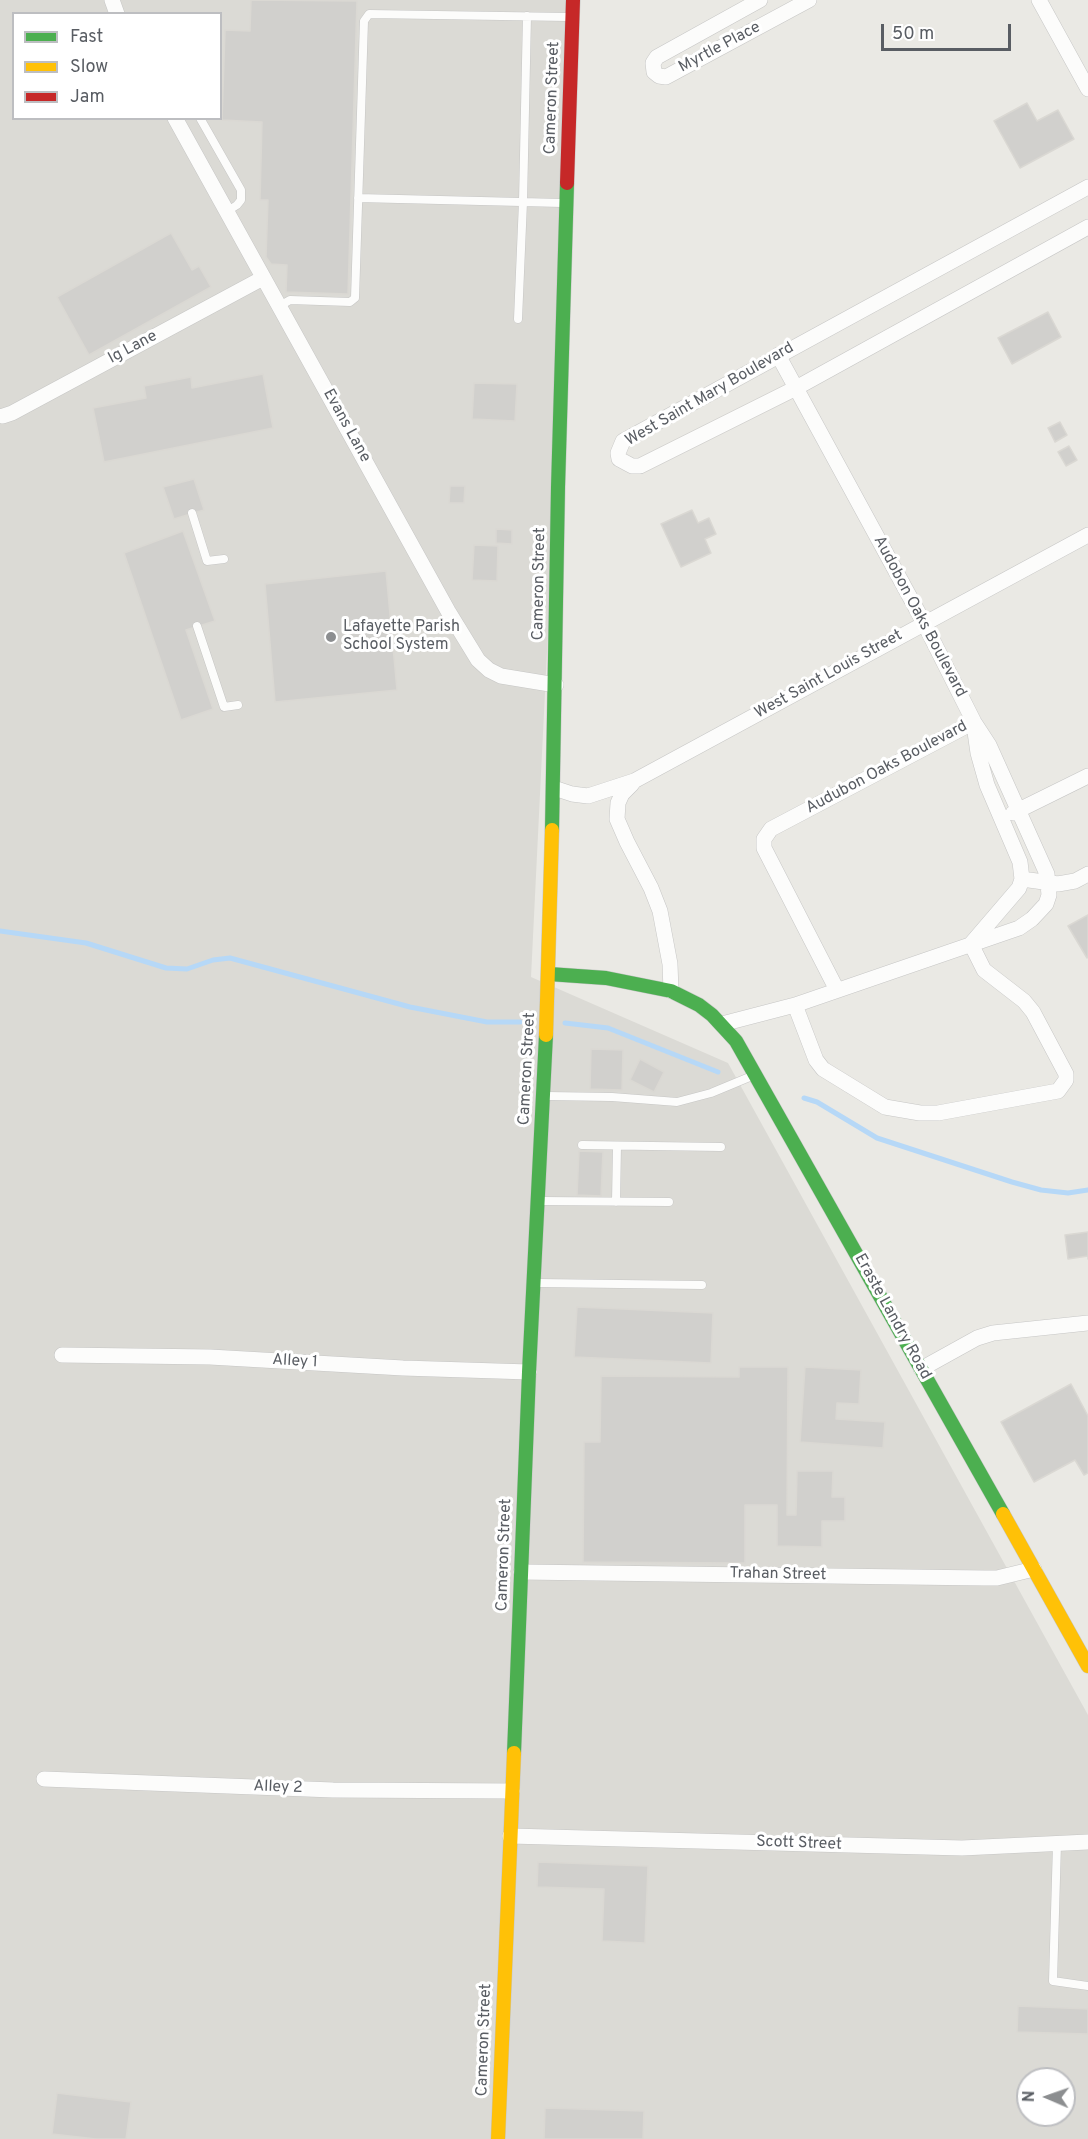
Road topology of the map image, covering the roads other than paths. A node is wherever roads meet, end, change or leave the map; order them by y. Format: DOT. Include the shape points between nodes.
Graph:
graph roads {
  1 [pos="573,0"];
  2 [pos="760,0"];
  3 [pos="809,0"];
  4 [pos="1039,0"];
  5 [pos="527,16"];
  6 [pos="572,18"];
  7 [pos="1088,89"];
  8 [pos="176,120"];
  9 [pos="201,120"];
  10 [pos="1088,187"];
  11 [pos="358,198"];
  12 [pos="523,202"];
  13 [pos="566,203"];
  14 [pos="226,212"];
  15 [pos="1088,227"];
  16 [pos="263,279"];
  17 [pos="279,307"];
  18 [pos="518,319"];
  19 [pos="778,355"];
  20 [pos="796,387"];
  21 [pos="3,416"];
  22 [pos="192,513"];
  23 [pos="1088,535"];
  24 [pos="224,560"];
  25 [pos="924,623"];
  26 [pos="197,627"];
  27 [pos="556,685"];
  28 [pos="237,705"];
  29 [pos="974,722"];
  30 [pos="1088,776"];
  31 [pos="634,781"];
  32 [pos="554,788"];
  33 [pos="1020,809"];
  34 [pos="1002,819"];
  35 [pos="1088,874"];
  36 [pos="1022,879"];
  37 [pos="1049,883"];
  38 [pos="971,944"];
  39 [pos="549,974"];
  40 [pos="837,990"];
  41 [pos="671,991"];
  42 [pos="795,1005"];
  43 [pos="722,1024"];
  44 [pos="756,1075"];
  45 [pos="543,1096"];
  46 [pos="582,1145"];
  47 [pos="617,1146"];
  48 [pos="721,1147"];
  49 [pos="538,1201"];
  50 [pos="616,1202"];
  51 [pos="669,1202"];
  52 [pos="533,1283"];
  53 [pos="702,1285"];
  54 [pos="1088,1323"];
  55 [pos="62,1355"];
  56 [pos="921,1369"];
  57 [pos="529,1372"];
  58 [pos="1034,1569"];
  59 [pos="521,1572"];
  60 [pos="1088,1666"];
  61 [pos="44,1779"];
  62 [pos="512,1791"];
  63 [pos="510,1836"];
  64 [pos="1088,1842"];
  65 [pos="1057,1844"];
  66 [pos="1088,1986"];
  67 [pos="498,2139"];
  1 -- 6 [label="main road, Cameron Street"];
  2 -- 3 [label="street, Myrtle Place" via="657,57 654,72 666,77"];
  4 -- 7 [label="street"];
  5 -- 6 [label="lane"];
  5 -- 11 [label="lane" via="369,14 364,21"];
  5 -- 12 [label="lane"];
  6 -- 13 [label="main road, Cameron Street"];
  8 -- 14 [label="street, Evans Lane"];
  9 -- 14 [label="lane" via="241,190 241,200"];
  10 -- 19 [label="street, West Saint Mary Boulevard"];
  11 -- 12 [label="lane"];
  11 -- 17 [label="lane" via="355,298 351,302 290,300"];
  12 -- 13 [label="lane"];
  12 -- 18 [label="lane"];
  13 -- 27 [label="main road, Cameron Street"];
  14 -- 16 [label="street, Evans Lane"];
  15 -- 20 [label="street, West Saint Mary Boulevard"];
  16 -- 17 [label="street, Evans Lane"];
  16 -- 21 [label="street, Ig Lane"];
  17 -- 27 [label="street, Evans Lane" via="478,660 501,676"];
  19 -- 20 [label="street"];
  19 -- 20 [label="street, West Saint Mary Boulevard" via="623,441 619,459 640,466"];
  20 -- 25 [label="street, Audobon Oaks Boulevard"];
  22 -- 24 [label="lane" via="207,561"];
  23 -- 25 [label="street, West Saint Louis Street"];
  25 -- 29 [label="street, Audobon Oaks Boulevard"];
  25 -- 31 [label="street, West Saint Louis Street"];
  26 -- 28 [label="lane" via="224,707"];
  27 -- 32 [label="main road, Cameron Street"];
  29 -- 33 [label="street, Audobon Oaks Boulevard"];
  29 -- 34 [label="street, Audubon Oaks Boulevard" via="987,785"];
  29 -- 40 [label="street, Audubon Oaks Boulevard" via="771,829 764,839 764,848"];
  30 -- 33 [label="street"];
  31 -- 32 [label="street" via="588,796"];
  31 -- 41 [label="street" via="618,802 617,819 660,911"];
  32 -- 39 [label="main road, Cameron Street"];
  33 -- 34 [label="street"];
  33 -- 37 [label="street, Audobon Oaks Boulevard"];
  34 -- 36 [label="street, Audubon Oaks Boulevard" via="1020,862"];
  35 -- 37 [label="street" via="1067,883"];
  36 -- 37 [label="street"];
  36 -- 38 [label="street" via="1019,888"];
  37 -- 38 [label="street" via="1046,904 1032,919 1019,928"];
  38 -- 40 [label="street"];
  38 -- 42 [label="street" via="984,970 1033,1012 1066,1074 1058,1091 938,1113 885,1107 823,1069"];
  39 -- 41 [label="main road, Eraste Landry Road" via="606,978"];
  39 -- 45 [label="main road, Cameron Street"];
  40 -- 42 [label="street"];
  41 -- 43 [label="main road, Eraste Landry Road" via="699,1005"];
  42 -- 43 [label="street"];
  43 -- 44 [label="main road, Eraste Landry Road"];
  44 -- 45 [label="lane" via="677,1102"];
  44 -- 56 [label="main road, Eraste Landry Road"];
  45 -- 49 [label="main road, Cameron Street"];
  46 -- 47 [label="lane"];
  47 -- 48 [label="lane"];
  47 -- 50 [label="lane"];
  49 -- 50 [label="lane"];
  49 -- 52 [label="main road, Cameron Street"];
  50 -- 51 [label="lane"];
  52 -- 53 [label="lane"];
  52 -- 57 [label="main road, Cameron Street"];
  54 -- 56 [label="street" via="993,1333"];
  55 -- 57 [label="street, Alley 1" via="210,1357"];
  56 -- 58 [label="main road, Eraste Landry Road"];
  57 -- 59 [label="main road, Cameron Street"];
  58 -- 59 [label="street, Trahan Street" via="997,1578"];
  58 -- 60 [label="main road, Eraste Landry Road"];
  59 -- 62 [label="main road, Cameron Street"];
  61 -- 62 [label="street, Alley 2" via="333,1790"];
  62 -- 63 [label="main road, Cameron Street"];
  63 -- 65 [label="street, Scott Street" via="962,1848"];
  63 -- 67 [label="main road, Cameron Street"];
  64 -- 65 [label="street, Scott Street"];
  65 -- 66 [label="lane" via="1053,1981"];
}
